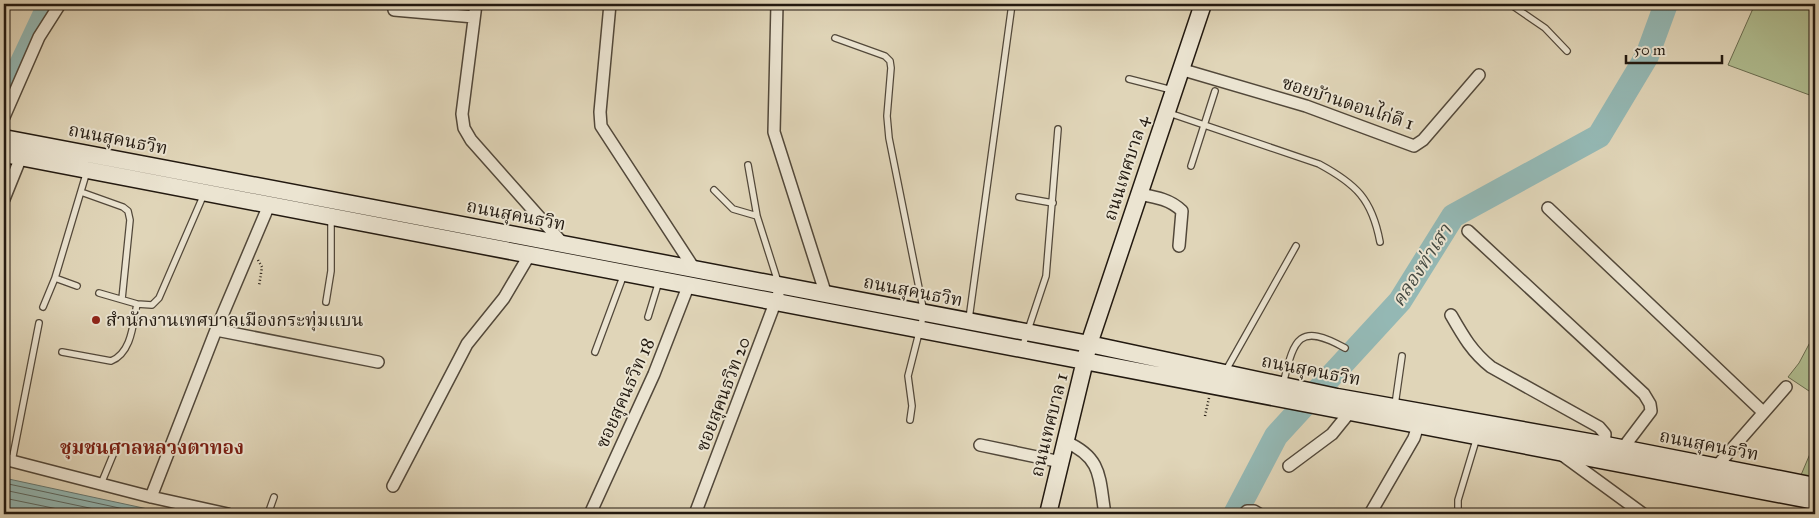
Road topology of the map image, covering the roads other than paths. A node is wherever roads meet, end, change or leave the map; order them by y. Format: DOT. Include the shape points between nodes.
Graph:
graph roads {
  1 [pos="60,4"];
  2 [pos="476,4"];
  3 [pos="610,4"];
  4 [pos="777,4"];
  5 [pos="1012,4"];
  6 [pos="1203,4"];
  7 [pos="1510,4"];
  8 [pos="394,10"];
  9 [pos="474,17"];
  10 [pos="835,38"];
  11 [pos="1567,51"];
  12 [pos="1180,69"];
  13 [pos="1479,75"];
  14 [pos="1128,79"];
  15 [pos="1173,90"];
  16 [pos="1215,90"];
  17 [pos="1166,112"];
  18 [pos="4,117"];
  19 [pos="1204,125"];
  20 [pos="1058,129"];
  21 [pos="4,138"];
  22 [pos="4,154"];
  23 [pos="21,157"];
  24 [pos="89,162"];
  25 [pos="748,165"];
  26 [pos="1192,166"];
  27 [pos="208,185"];
  28 [pos="714,190"];
  29 [pos="82,192"];
  30 [pos="1138,194"];
  31 [pos="1019,197"];
  32 [pos="4,199"];
  33 [pos="1053,203"];
  34 [pos="269,205"];
  35 [pos="1548,208"];
  36 [pos="331,216"];
  37 [pos="757,216"];
  38 [pos="1468,231"];
  39 [pos="1380,242"];
  40 [pos="565,245"];
  41 [pos="1180,246"];
  42 [pos="1296,246"];
  43 [pos="530,254"];
  44 [pos="576,263"];
  45 [pos="624,272"];
  46 [pos="692,277"];
  47 [pos="55,278"];
  48 [pos="660,279"];
  49 [pos="77,286"];
  50 [pos="99,293"];
  51 [pos="778,294"];
  52 [pos="826,295"];
  53 [pos="122,299"];
  54 [pos="326,302"];
  55 [pos="137,304"];
  56 [pos="43,307"];
  57 [pos="1452,315"];
  58 [pos="648,317"];
  59 [pos="923,321"];
  60 [pos="39,322"];
  61 [pos="969,322"];
  62 [pos="216,330"];
  63 [pos="1025,340"];
  64 [pos="1345,348"];
  65 [pos="62,352"];
  66 [pos="595,352"];
  67 [pos="1087,352"];
  68 [pos="1402,356"];
  69 [pos="378,362"];
  70 [pos="1217,376"];
  71 [pos="1786,387"];
  72 [pos="1290,392"];
  73 [pos="1334,403"];
  74 [pos="1395,407"];
  75 [pos="1764,412"];
  76 [pos="1349,413"];
  77 [pos="1420,419"];
  78 [pos="910,420"];
  79 [pos="1479,430"];
  80 [pos="1066,442"];
  81 [pos="980,445"];
  82 [pos="1564,447"];
  83 [pos="1623,448"];
  84 [pos="1603,452"];
  85 [pos="113,455"];
  86 [pos="8,460"];
  87 [pos="1061,462"];
  88 [pos="1289,466"];
  89 [pos="1716,467"];
  90 [pos="100,484"];
  91 [pos="393,486"];
  92 [pos="1815,486"];
  93 [pos="151,497"];
  94 [pos="274,497"];
  95 [pos="1815,501"];
  96 [pos="228,514"];
  97 [pos="268,514"];
  98 [pos="590,514"];
  99 [pos="695,514"];
  100 [pos="1048,514"];
  101 [pos="1105,514"];
  102 [pos="1244,514"];
  103 [pos="1259,514"];
  104 [pos="1370,514"];
  105 [pos="1458,514"];
  106 [pos="1643,514"];
  1 -- 18 [label="street" via="39,37"];
  2 -- 9 [label="street"];
  3 -- 46 [label="street" via="601,126"];
  4 -- 52 [label="street" via="774,132"];
  5 -- 61 [label="lane"];
  6 -- 12 [label="main road, ถนนเทศบาล 4"];
  7 -- 11 [label="lane" via="1545,28"];
  8 -- 9 [label="street"];
  9 -- 40 [label="street" via="462,114 464,128 471,140"];
  10 -- 59 [label="lane" via="885,56 890,61 889,138"];
  12 -- 13 [label="street, ซอยบัานดอนไก่ดี 1" via="1306,106 1414,146 1423,140"];
  12 -- 15 [label="main road, ถนนเทศบาล 4"];
  14 -- 15 [label="lane"];
  15 -- 17 [label="main road, ถนนเทศบาล 4"];
  16 -- 19 [label="lane"];
  17 -- 19 [label="lane"];
  17 -- 30 [label="main road, ถนนเทศบาล 4"];
  19 -- 26 [label="lane"];
  19 -- 39 [label="lane" via="1319,164 1342,176 1370,207"];
  20 -- 33 [label="lane"];
  21 -- 24 [label="main road, ถนนสุคนธวิท"];
  22 -- 23 [label="main road, ถนนสุคนธวิท"];
  23 -- 24 [label="main road, ถนนสุคนธวิท"];
  23 -- 32 [label="street"];
  24 -- 27 [label="main road, ถนนสุคนธวิท"];
  24 -- 29 [label="lane"];
  25 -- 37 [label="lane"];
  27 -- 34 [label="main road, ถนนสุคนธวิท"];
  27 -- 40 [label="main road, ถนนสุคนธวิท"];
  27 -- 55 [label="lane" via="159,298 152,305"];
  28 -- 37 [label="lane" via="733,209"];
  29 -- 47 [label="lane"];
  29 -- 53 [label="lane" via="128,211 130,220"];
  30 -- 41 [label="street" via="1162,199 1182,211"];
  30 -- 67 [label="main road, ถนนเทศบาล 4"];
  31 -- 33 [label="lane"];
  33 -- 63 [label="lane" via="1046,276"];
  34 -- 36 [label="main road, ถนนสุคนธวิท"];
  34 -- 62 [label="street"];
  35 -- 75 [label="street"];
  36 -- 43 [label="main road, ถนนสุคนธวิท"];
  36 -- 54 [label="lane" via="332,270"];
  37 -- 51 [label="lane"];
  38 -- 83 [label="street" via="1644,394 1650,411"];
  40 -- 44 [label="street"];
  40 -- 46 [label="main road, ถนนสุคนธวิท"];
  42 -- 70 [label="lane"];
  43 -- 44 [label="main road, ถนนสุคนธวิท"];
  43 -- 91 [label="street" via="504,298 467,344"];
  44 -- 45 [label="main road, ถนนสุคนธวิท"];
  45 -- 48 [label="main road, ถนนสุคนธวิท"];
  45 -- 66 [label="lane"];
  46 -- 48 [label="main road, ถนนสุคนธวิท"];
  46 -- 51 [label="main road, ถนนสุคนธวิท"];
  46 -- 98 [label="street, ซอยสุคนธวิท 18" via="654,374"];
  47 -- 49 [label="lane"];
  47 -- 56 [label="lane"];
  48 -- 58 [label="lane"];
  50 -- 53 [label="lane"];
  51 -- 52 [label="main road, ถนนสุคนธวิท"];
  51 -- 59 [label="main road, ถนนสุคนธวิท"];
  51 -- 99 [label="street, ซอยสุคนธวิท 20"];
  52 -- 59 [label="main road, ถนนสุคนธวิท"];
  53 -- 55 [label="lane"];
  55 -- 65 [label="lane" via="129,340 118,358 111,361"];
  57 -- 84 [label="street" via="1468,346 1491,367 1599,427 1605,434"];
  59 -- 61 [label="main road, ถนนสุคนธวิท"];
  59 -- 63 [label="main road, ถนนสุคนธวิท"];
  59 -- 78 [label="lane" via="908,376 912,406"];
  60 -- 86 [label="lane"];
  61 -- 63 [label="main road, ถนนสุคนธวิท"];
  62 -- 69 [label="street"];
  62 -- 93 [label="street"];
  63 -- 67 [label="main road, ถนนสุคนธวิท"];
  64 -- 72 [label="lane" via="1325,337 1312,335 1299,339 1292,349"];
  67 -- 70 [label="main road, ถนนสุคนธวิท"];
  67 -- 80 [label="main road, ถนนเทศบาล 1"];
  68 -- 74 [label="lane"];
  70 -- 72 [label="main road, ถนนสุคนธวิท"];
  71 -- 75 [label="street"];
  72 -- 73 [label="main road, ถนนสุคนธวิท"];
  73 -- 74 [label="main road, ถนนสุคนธวิท"];
  73 -- 76 [label="main road, ถนนสุคนธวิท"];
  74 -- 77 [label="main road, ถนนสุคนธวิท"];
  75 -- 89 [label="street"];
  76 -- 77 [label="main road, ถนนสุคนธวิท"];
  76 -- 88 [label="street" via="1332,434"];
  77 -- 79 [label="main road, ถนนสุคนธวิท"];
  77 -- 104 [label="street" via="1400,465"];
  79 -- 82 [label="main road, ถนนสุคนธวิท"];
  79 -- 105 [label="lane" via="1458,500"];
  80 -- 87 [label="main road, ถนนเทศบาล 1"];
  80 -- 101 [label="street" via="1079,448 1095,463"];
  81 -- 87 [label="street"];
  82 -- 84 [label="main road, ถนนสุคนธวิท"];
  82 -- 106 [label="street"];
  83 -- 84 [label="main road, ถนนสุคนธวิท"];
  83 -- 89 [label="main road, ถนนสุคนธวิท"];
  84 -- 95 [label="main road, ถนนสุคนธวิท"];
  85 -- 90 [label="lane"];
  86 -- 90 [label="street"];
  87 -- 100 [label="main road, ถนนเทศบาล 1"];
  89 -- 92 [label="main road, ถนนสุคนธวิท"];
  90 -- 93 [label="street"];
  93 -- 96 [label="street"];
  94 -- 97 [label="lane"];
  102 -- 103 [label="street" via="1254,511"];
}
